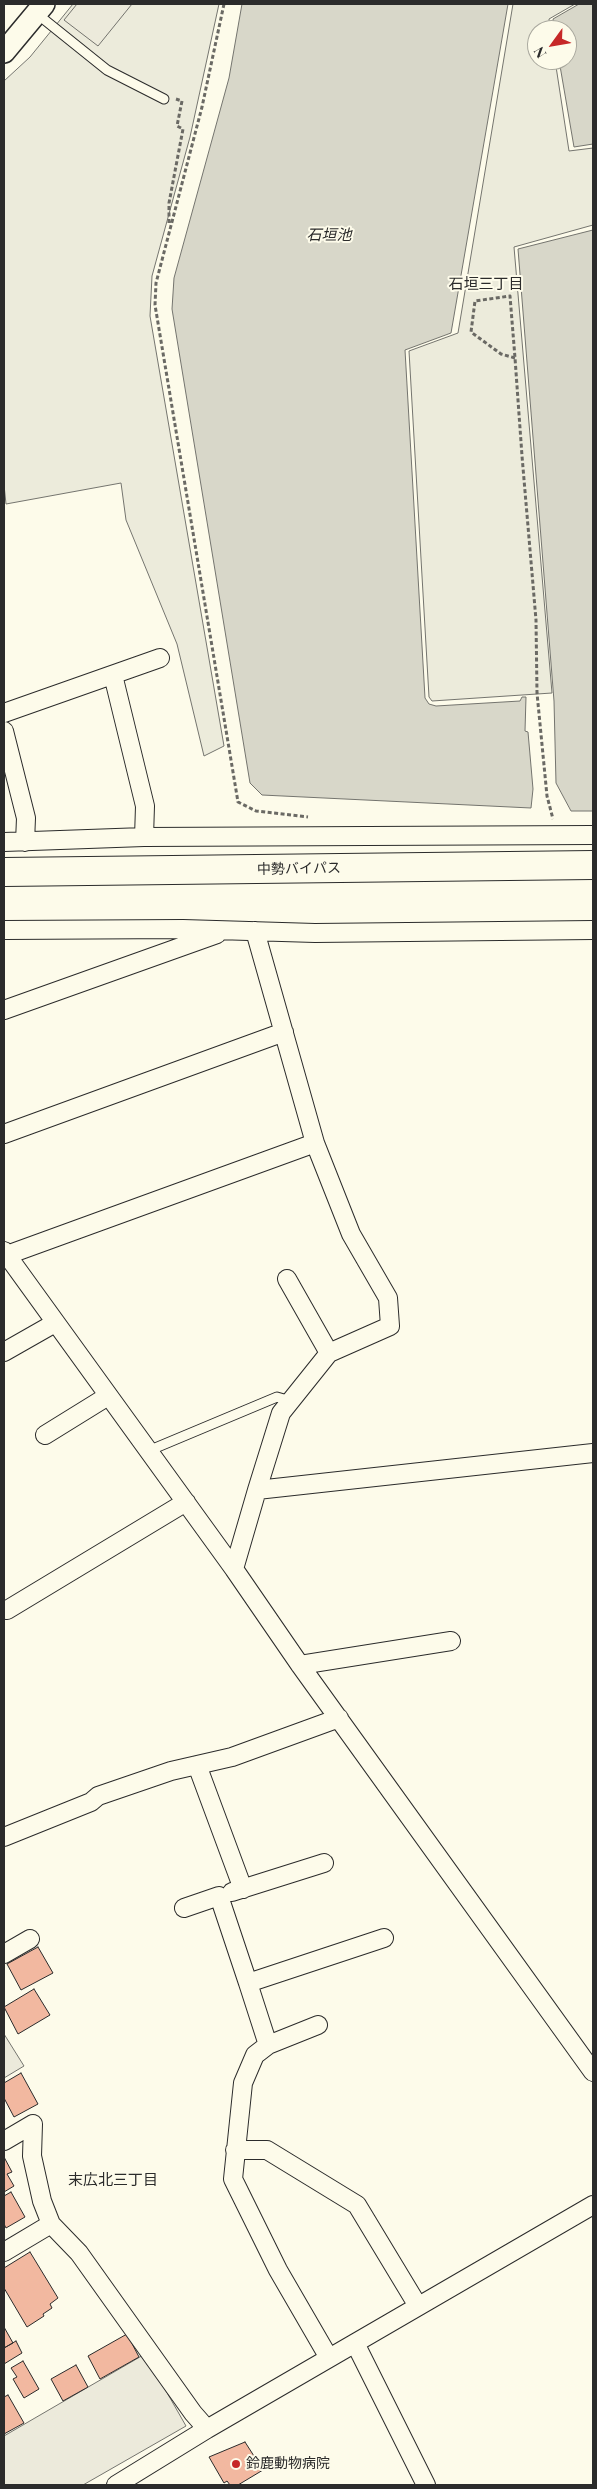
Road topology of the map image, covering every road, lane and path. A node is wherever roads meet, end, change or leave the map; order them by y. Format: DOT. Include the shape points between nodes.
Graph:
graph roads {
  1 [pos="224,4"];
  2 [pos="40,8"];
  3 [pos="4,52"];
  4 [pos="164,99"];
  5 [pos="169,229"];
  6 [pos="515,358"];
  7 [pos="160,658"];
  8 [pos="113,675"];
  9 [pos="4,713"];
  10 [pos="4,731"];
  11 [pos="238,802"];
  12 [pos="555,826"];
  13 [pos="593,835"];
  14 [pos="144,837"];
  15 [pos="4,842"];
  16 [pos="24,842"];
  17 [pos="593,865"];
  18 [pos="4,872"];
  19 [pos="4,930"];
  20 [pos="227,930"];
  21 [pos="593,930"];
  22 [pos="256,931"];
  23 [pos="4,1010"];
  24 [pos="284,1032"];
  25 [pos="4,1134"];
  26 [pos="315,1143"];
  27 [pos="5,1253"];
  28 [pos="287,1279"];
  29 [pos="55,1323"];
  30 [pos="4,1352"];
  31 [pos="329,1353"];
  32 [pos="108,1396"];
  33 [pos="291,1401"];
  34 [pos="45,1434"];
  35 [pos="148,1451"];
  36 [pos="593,1452"];
  37 [pos="258,1490"];
  38 [pos="186,1502"];
  39 [pos="234,1569"];
  40 [pos="7,1610"];
  41 [pos="450,1641"];
  42 [pos="300,1665"];
  43 [pos="339,1718"];
  44 [pos="198,1765"];
  45 [pos="4,1838"];
  46 [pos="324,1863"];
  47 [pos="243,1889"];
  48 [pos="220,1896"];
  49 [pos="184,1908"];
  50 [pos="384,1938"];
  51 [pos="30,1939"];
  52 [pos="4,1954"];
  53 [pos="248,1983"];
  54 [pos="318,2025"];
  55 [pos="268,2045"];
  56 [pos="593,2072"];
  57 [pos="4,2141"];
  58 [pos="235,2150"];
  59 [pos="593,2205"];
  60 [pos="51,2224"];
  61 [pos="4,2252"];
  62 [pos="418,2306"];
  63 [pos="355,2343"];
  64 [pos="329,2358"];
  65 [pos="207,2429"];
  66 [pos="140,2479"];
  67 [pos="116,2485"];
  68 [pos="426,2485"];
  1 -- 5 [label="path" via="202,107"];
  2 -- 3 [label="street"];
  2 -- 4 [label="lane" via="107,70"];
  4 -- 5 [label="path" via="169,97 182,101 178,126 183,130 169,203"];
  5 -- 11 [label="path" via="156,283 155,305"];
  6 -- 6 [label="path" via="510,296 475,301 471,332 501,354"];
  6 -- 12 [label="path" via="536,620 537,693 547,796"];
  7 -- 8 [label="street"];
  8 -- 9 [label="street"];
  8 -- 14 [label="street" via="145,806"];
  10 -- 16 [label="street" via="26,818"];
  13 -- 14 [label="street"];
  14 -- 16 [label="street"];
  15 -- 16 [label="street"];
  17 -- 18 [label="highway, 中勢バイパス"];
  19 -- 20 [label="street"];
  20 -- 22 [label="street"];
  20 -- 23 [label="street"];
  21 -- 22 [label="street"];
  22 -- 24 [label="street"];
  24 -- 25 [label="street"];
  24 -- 26 [label="street"];
  26 -- 27 [label="street"];
  26 -- 31 [label="street" via="351,1234 388,1298 389,1307 390,1326"];
  27 -- 29 [label="street"];
  28 -- 31 [label="street"];
  29 -- 30 [label="street"];
  29 -- 32 [label="street"];
  31 -- 33 [label="street"];
  32 -- 34 [label="street"];
  32 -- 35 [label="street"];
  33 -- 35 [label="lane" via="277,1397"];
  33 -- 37 [label="street" via="282,1414"];
  35 -- 38 [label="street"];
  36 -- 37 [label="street"];
  37 -- 39 [label="street"];
  38 -- 39 [label="street"];
  38 -- 40 [label="street"];
  39 -- 42 [label="street"];
  41 -- 42 [label="street"];
  42 -- 43 [label="street"];
  43 -- 44 [label="street" via="232,1757"];
  43 -- 56 [label="street"];
  44 -- 45 [label="street" via="98,1796 91,1802"];
  44 -- 47 [label="street"];
  46 -- 47 [label="street"];
  47 -- 48 [label="street"];
  48 -- 49 [label="street"];
  48 -- 53 [label="street"];
  50 -- 53 [label="street"];
  51 -- 52 [label="street"];
  53 -- 55 [label="street"];
  54 -- 55 [label="street"];
  55 -- 58 [label="street" via="255,2054 244,2083"];
  57 -- 60 [label="street" via="33,2124 32,2156"];
  58 -- 62 [label="street" via="267,2150 357,2205"];
  58 -- 64 [label="street" via="233,2179 278,2270"];
  59 -- 62 [label="street"];
  60 -- 61 [label="street"];
  60 -- 65 [label="street" via="79,2253"];
  62 -- 63 [label="street"];
  63 -- 64 [label="street"];
  63 -- 68 [label="street"];
  64 -- 65 [label="street"];
  65 -- 66 [label="street"];
  66 -- 67 [label="street"];
}
